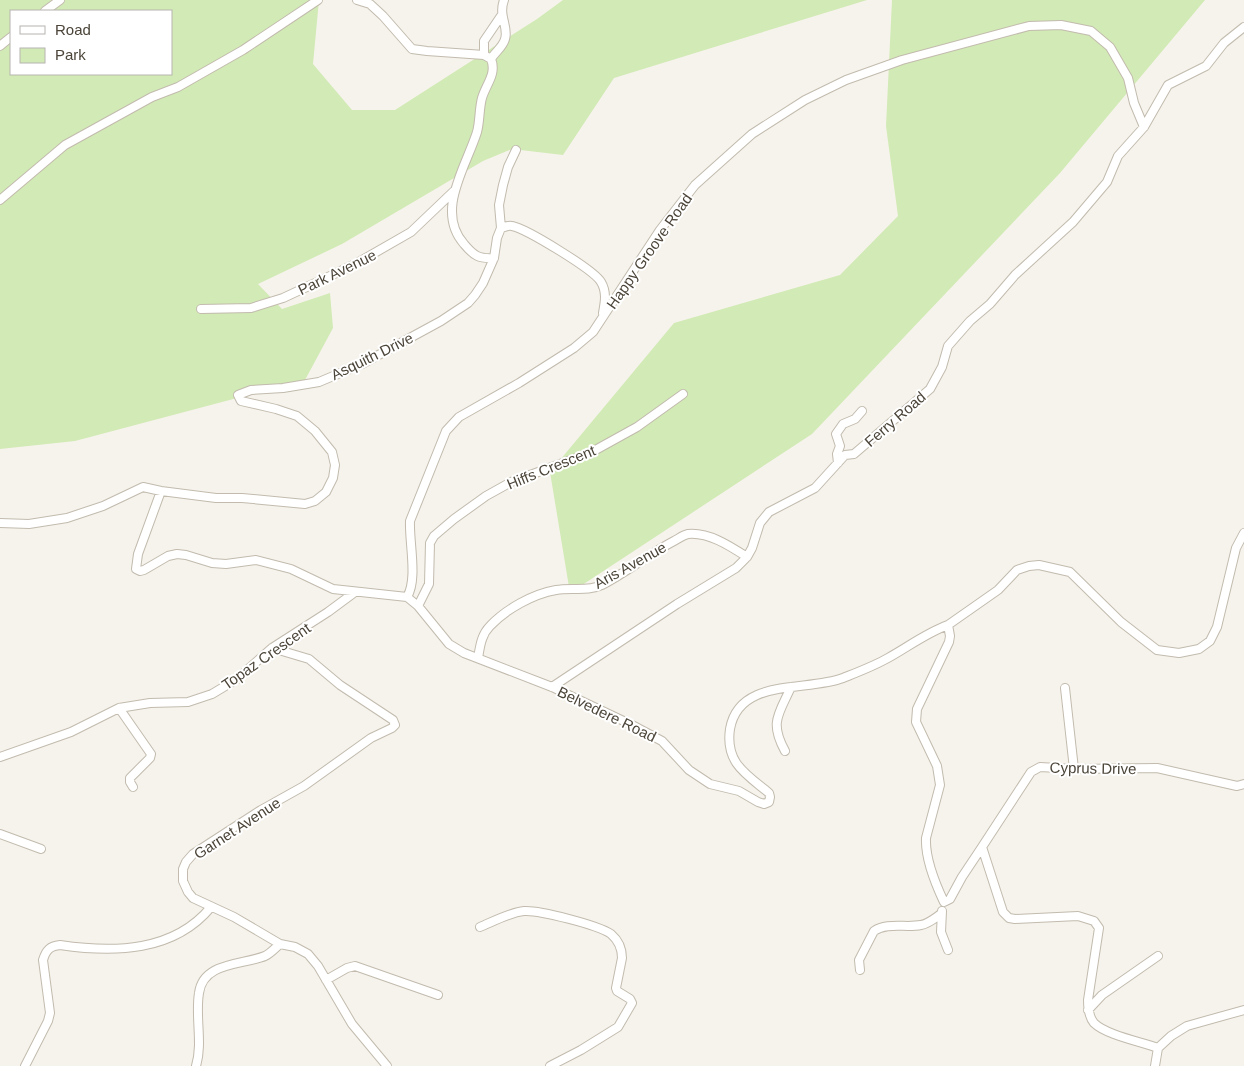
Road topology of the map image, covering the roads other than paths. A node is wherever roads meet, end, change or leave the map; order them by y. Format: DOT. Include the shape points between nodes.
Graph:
graph roads {
  1 [pos="60,0"];
  2 [pos="318,0"];
  3 [pos="358,0"];
  4 [pos="504,0"];
  5 [pos="46,10"];
  6 [pos="501,16"];
  7 [pos="1244,28"];
  8 [pos="10,38"];
  9 [pos="0,46"];
  10 [pos="487,57"];
  11 [pos="1144,127"];
  12 [pos="516,150"];
  13 [pos="454,191"];
  14 [pos="0,200"];
  15 [pos="501,228"];
  16 [pos="494,258"];
  17 [pos="201,309"];
  18 [pos="603,317"];
  19 [pos="683,394"];
  20 [pos="862,411"];
  21 [pos="838,463"];
  22 [pos="161,492"];
  23 [pos="0,523"];
  24 [pos="1244,533"];
  25 [pos="747,557"];
  26 [pos="355,592"];
  27 [pos="407,597"];
  28 [pos="418,606"];
  29 [pos="948,625"];
  30 [pos="272,648"];
  31 [pos="478,658"];
  32 [pos="552,686"];
  33 [pos="791,687"];
  34 [pos="1065,688"];
  35 [pos="119,708"];
  36 [pos="785,751"];
  37 [pos="0,756"];
  38 [pos="1074,769"];
  39 [pos="1244,784"];
  40 [pos="133,787"];
  41 [pos="0,834"];
  42 [pos="982,847"];
  43 [pos="41,849"];
  44 [pos="944,902"];
  45 [pos="211,907"];
  46 [pos="941,914"];
  47 [pos="480,927"];
  48 [pos="280,944"];
  49 [pos="948,950"];
  50 [pos="1158,956"];
  51 [pos="860,970"];
  52 [pos="326,980"];
  53 [pos="438,995"];
  54 [pos="1088,1010"];
  55 [pos="1244,1010"];
  56 [pos="1158,1048"];
  57 [pos="25,1066"];
  58 [pos="196,1066"];
  59 [pos="387,1066"];
  60 [pos="550,1066"];
  61 [pos="1155,1066"];
  1 -- 5 [label="street"];
  2 -- 14 [label="street" via="243,50 66,145"];
  3 -- 10 [label="street" via="370,4 412,49"];
  4 -- 6 [label="street"];
  6 -- 10 [label="street" via="484,41"];
  6 -- 10 [label="street" via="505,38"];
  7 -- 11 [label="street, Ferry Road" via="1224,43 1206,66 1168,85"];
  8 -- 9 [label="street"];
  10 -- 13 [label="street" via="494,68 482,97 476,133"];
  11 -- 18 [label="street, Happy Groove Road" via="1128,78 1110,47 1090,30 1061,25 1029,26 902,60 846,80 805,100 752,134 695,185 660,230"];
  11 -- 21 [label="street, Ferry Road" via="1118,156 1107,182 1073,222 1015,275 948,346 942,367 930,389 854,454 845,454"];
  12 -- 15 [label="street, Asquith Drive" via="508,167 499,205"];
  13 -- 16 [label="street" via="452,216 459,238 470,252 482,258"];
  13 -- 17 [label="street, Park Avenue" via="411,232 326,278 283,298 251,308"];
  15 -- 16 [label="street, Asquith Drive" via="496,238"];
  15 -- 18 [label="street" via="512,226 541,240 592,273 601,282 606,298"];
  16 -- 22 [label="street, Asquith Drive" via="483,283 468,303 362,364 318,382 251,390 238,395 241,401 297,416 332,452 333,478 326,492 315,501 305,504"];
  18 -- 27 [label="street, Happy Groove Road" via="593,332 574,348 459,417 446,431 410,521 413,584"];
  19 -- 28 [label="street, Hiffs Crescent" via="637,428 590,453 511,482 454,518 430,543 429,584"];
  20 -- 21 [label="street" via="855,419 843,424 836,434 840,446"];
  21 -- 25 [label="street, Ferry Road" via="815,488 769,512 760,523"];
  22 -- 23 [label="street" via="143,487 67,518 29,524"];
  22 -- 26 [label="street" via="138,554 136,569 140,572 177,554 212,563 256,560 291,569 333,589"];
  24 -- 29 [label="street, Belvedere Road" via="1236,548 1217,628 1210,641 1199,649 1180,653 1157,650 1120,622 1070,572 1040,566 1017,570 998,590"];
  25 -- 31 [label="street, Aris Avenue" via="709,536 687,534 600,586 585,590 557,590 512,608 489,627 481,641"];
  25 -- 32 [label="street, Ferry Road" via="736,568"];
  26 -- 27 [label="street"];
  26 -- 30 [label="street, Topaz Crescent"];
  27 -- 28 [label="street, Belvedere Road"];
  28 -- 31 [label="street, Belvedere Road" via="449,644"];
  29 -- 33 [label="street, Belvedere Road" via="839,680"];
  29 -- 44 [label="street" via="949,642 916,716 940,775 926,844 930,867"];
  30 -- 35 [label="street, Topaz Crescent" via="237,679 212,694 188,702"];
  30 -- 45 [label="street, Garnet Avenue" via="309,658 340,685 393,720 395,725 193,854 183,868 184,881 193,898"];
  31 -- 32 [label="street, Belvedere Road"];
  32 -- 33 [label="street, Belvedere Road" via="662,741 689,770 710,784 739,791 764,804 769,802 769,793 744,774 733,758 728,741 731,726 737,712 754,695"];
  33 -- 36 [label="street" via="776,724"];
  34 -- 38 [label="street"];
  35 -- 37 [label="street, Topaz Crescent" via="71,732"];
  35 -- 40 [label="street" via="151,755 130,778"];
  38 -- 39 [label="street, Cyprus Drive" via="1157,768 1237,786"];
  38 -- 42 [label="street, Cyprus Drive" via="1040,767 1031,772"];
  41 -- 43 [label="street"];
  42 -- 44 [label="street" via="950,899"];
  42 -- 54 [label="street" via="1003,912 1009,918 1078,916 1098,924"];
  44 -- 46 [label="street"];
  45 -- 48 [label="street, Garnet Avenue"];
  45 -- 57 [label="street" via="172,938 141,948 60,945 49,948 43,960 50,1014"];
  46 -- 49 [label="street" via="941,932"];
  46 -- 51 [label="street" via="919,926 884,927 874,931 859,960"];
  47 -- 60 [label="street" via="522,911 534,911 591,925 617,941 622,958 616,988 632,1003 618,1027"];
  48 -- 52 [label="street, Garnet Avenue" via="295,946 308,954"];
  48 -- 58 [label="street" via="265,956 215,970 206,978 199,992"];
  50 -- 54 [label="street" via="1102,995"];
  52 -- 53 [label="street" via="355,966"];
  52 -- 59 [label="street, Garnet Avenue" via="352,1024"];
  54 -- 56 [label="street" via="1093,1022 1104,1030"];
  55 -- 56 [label="street" via="1187,1026"];
  56 -- 61 [label="street"];
}
